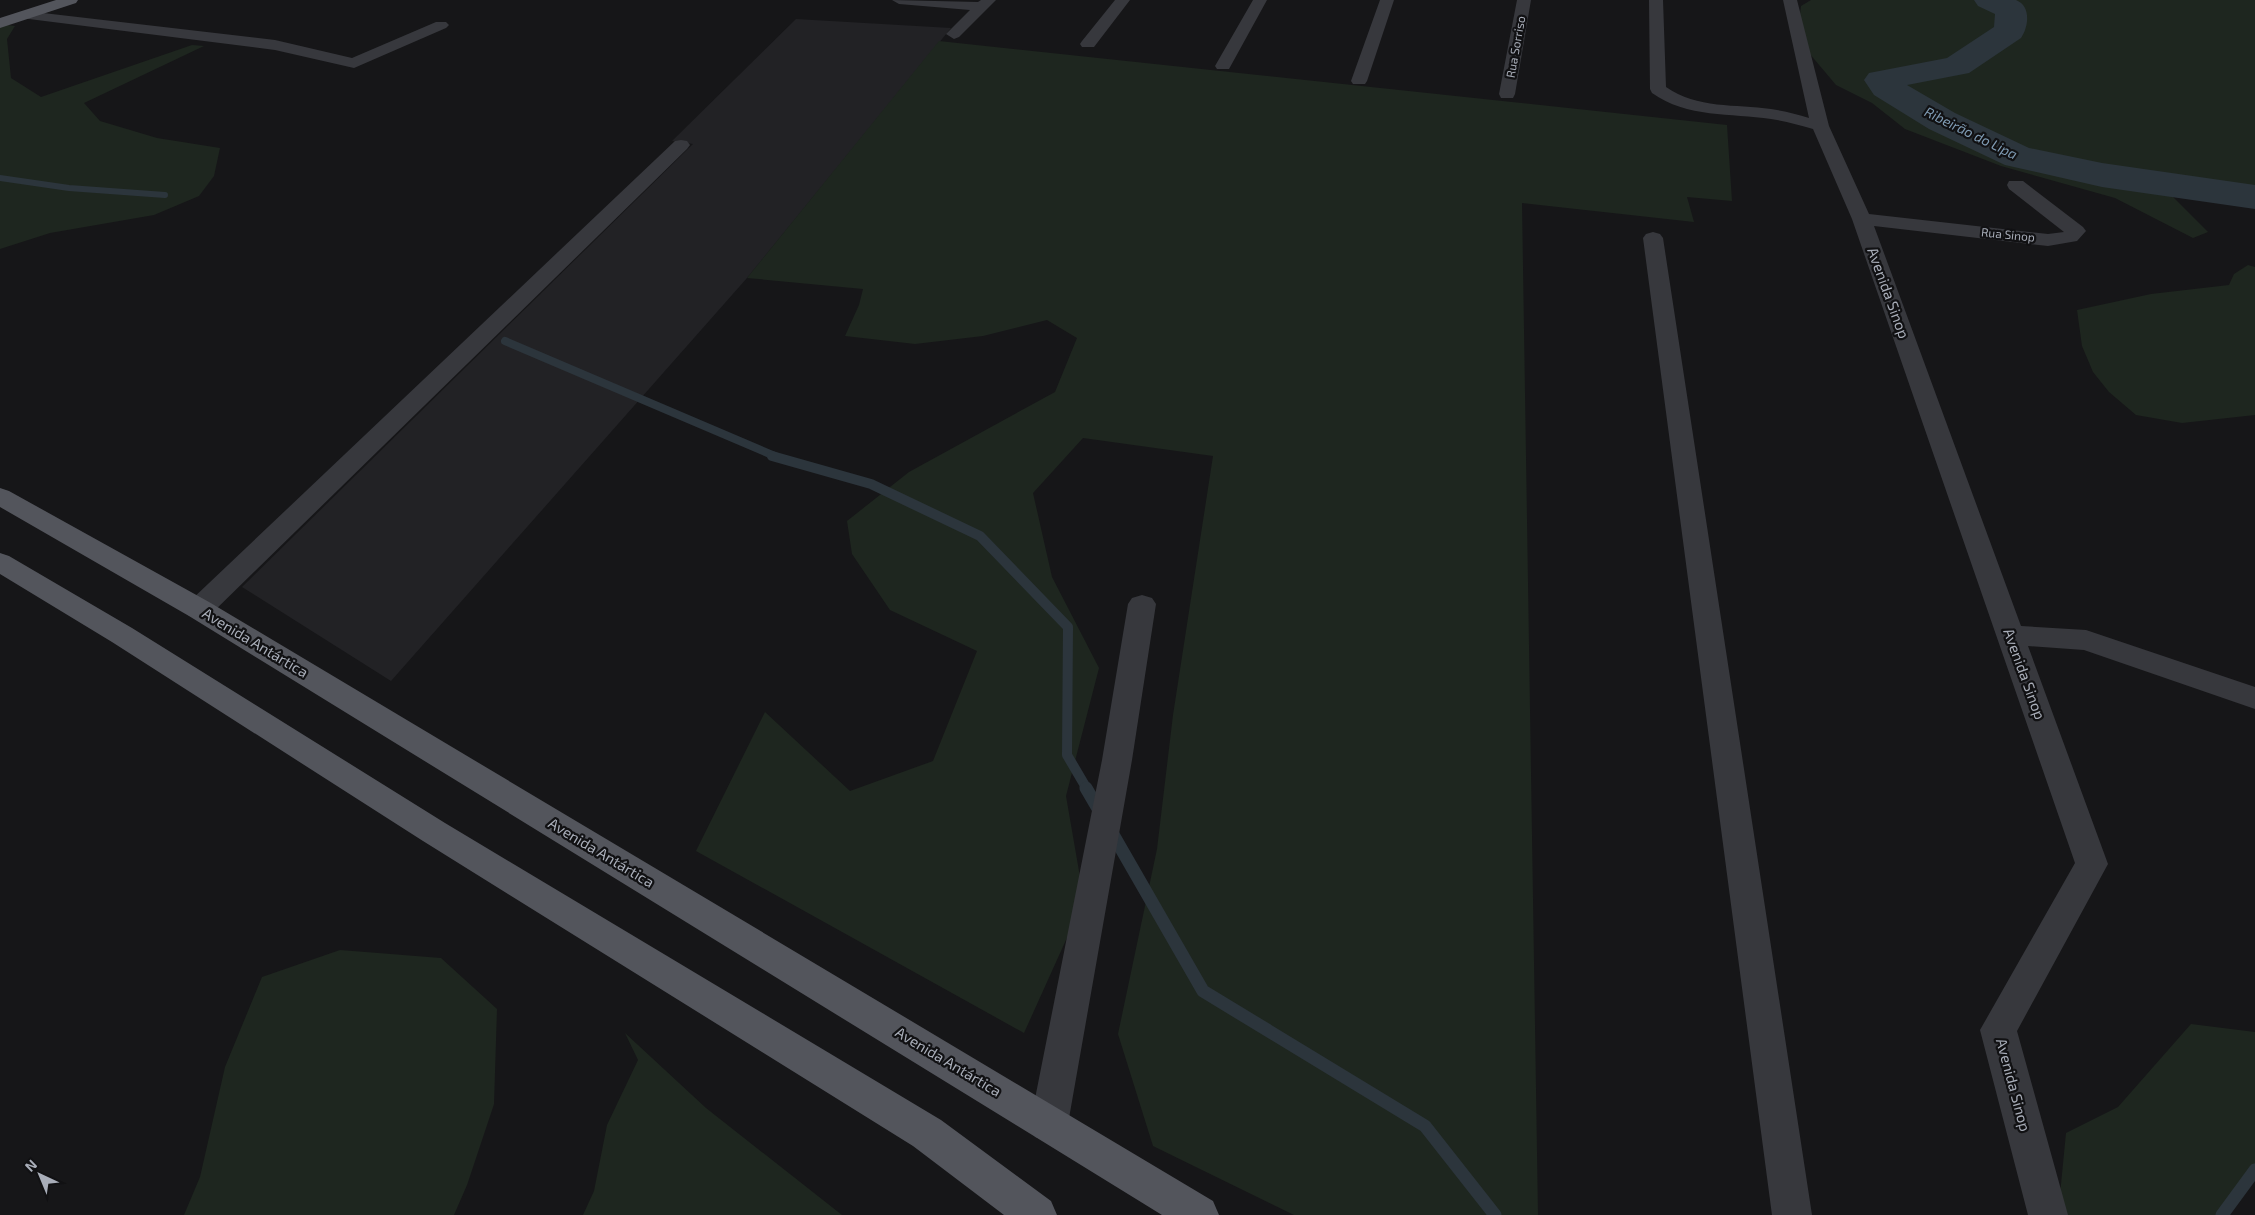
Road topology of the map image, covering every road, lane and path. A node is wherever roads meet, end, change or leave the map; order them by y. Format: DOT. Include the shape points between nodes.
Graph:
graph roads {
  1 [pos="71,0"];
  2 [pos="899,0"];
  3 [pos="1123,0"];
  4 [pos="1260,0"];
  5 [pos="1387,0"];
  6 [pos="1524,0"];
  7 [pos="1790,0"];
  8 [pos="1651,1"];
  9 [pos="985,4"];
  10 [pos="26,15"];
  11 [pos="0,24"];
  12 [pos="441,25"];
  13 [pos="954,34"];
  14 [pos="1088,44"];
  15 [pos="1222,66"];
  16 [pos="1359,81"];
  17 [pos="1508,94"];
  18 [pos="1820,126"];
  19 [pos="681,145"];
  20 [pos="2016,185"];
  21 [pos="1862,219"];
  22 [pos="1654,238"];
  23 [pos="0,496"];
  24 [pos="0,562"];
  25 [pos="1142,604"];
  26 [pos="199,609"];
  27 [pos="2010,635"];
  28 [pos="2255,698"];
  29 [pos="1049,1124"];
  30 [pos="1037,1215"];
  31 [pos="1200,1215"];
  32 [pos="1792,1215"];
  33 [pos="2048,1215"];
  1 -- 10 [label="main road"];
  2 -- 9 [label="street"];
  3 -- 14 [label="street"];
  4 -- 15 [label="street"];
  5 -- 16 [label="street"];
  6 -- 17 [label="street, Rua Sorriso"];
  7 -- 18 [label="street, Avenida Sinop"];
  8 -- 18 [label="street" via="1658,89 1664,95 1686,104 1773,115"];
  9 -- 13 [label="street"];
  10 -- 11 [label="main road"];
  10 -- 12 [label="street" via="276,45 354,63"];
  18 -- 21 [label="street, Avenida Sinop"];
  19 -- 26 [label="street"];
  20 -- 21 [label="street, Rua Sinop" via="2076,231 2070,237 2048,240"];
  21 -- 27 [label="street, Avenida Sinop"];
  22 -- 32 [label="street"];
  23 -- 26 [label="main road, Avenida Antártica"];
  24 -- 30 [label="main road" via="442,837 928,1133"];
  25 -- 29 [label="street"];
  26 -- 29 [label="main road, Avenida Antártica"];
  27 -- 28 [label="street" via="2086,640"];
  27 -- 33 [label="street, Avenida Sinop" via="2092,864 1998,1030"];
  29 -- 31 [label="main road, Avenida Antártica"];
}
